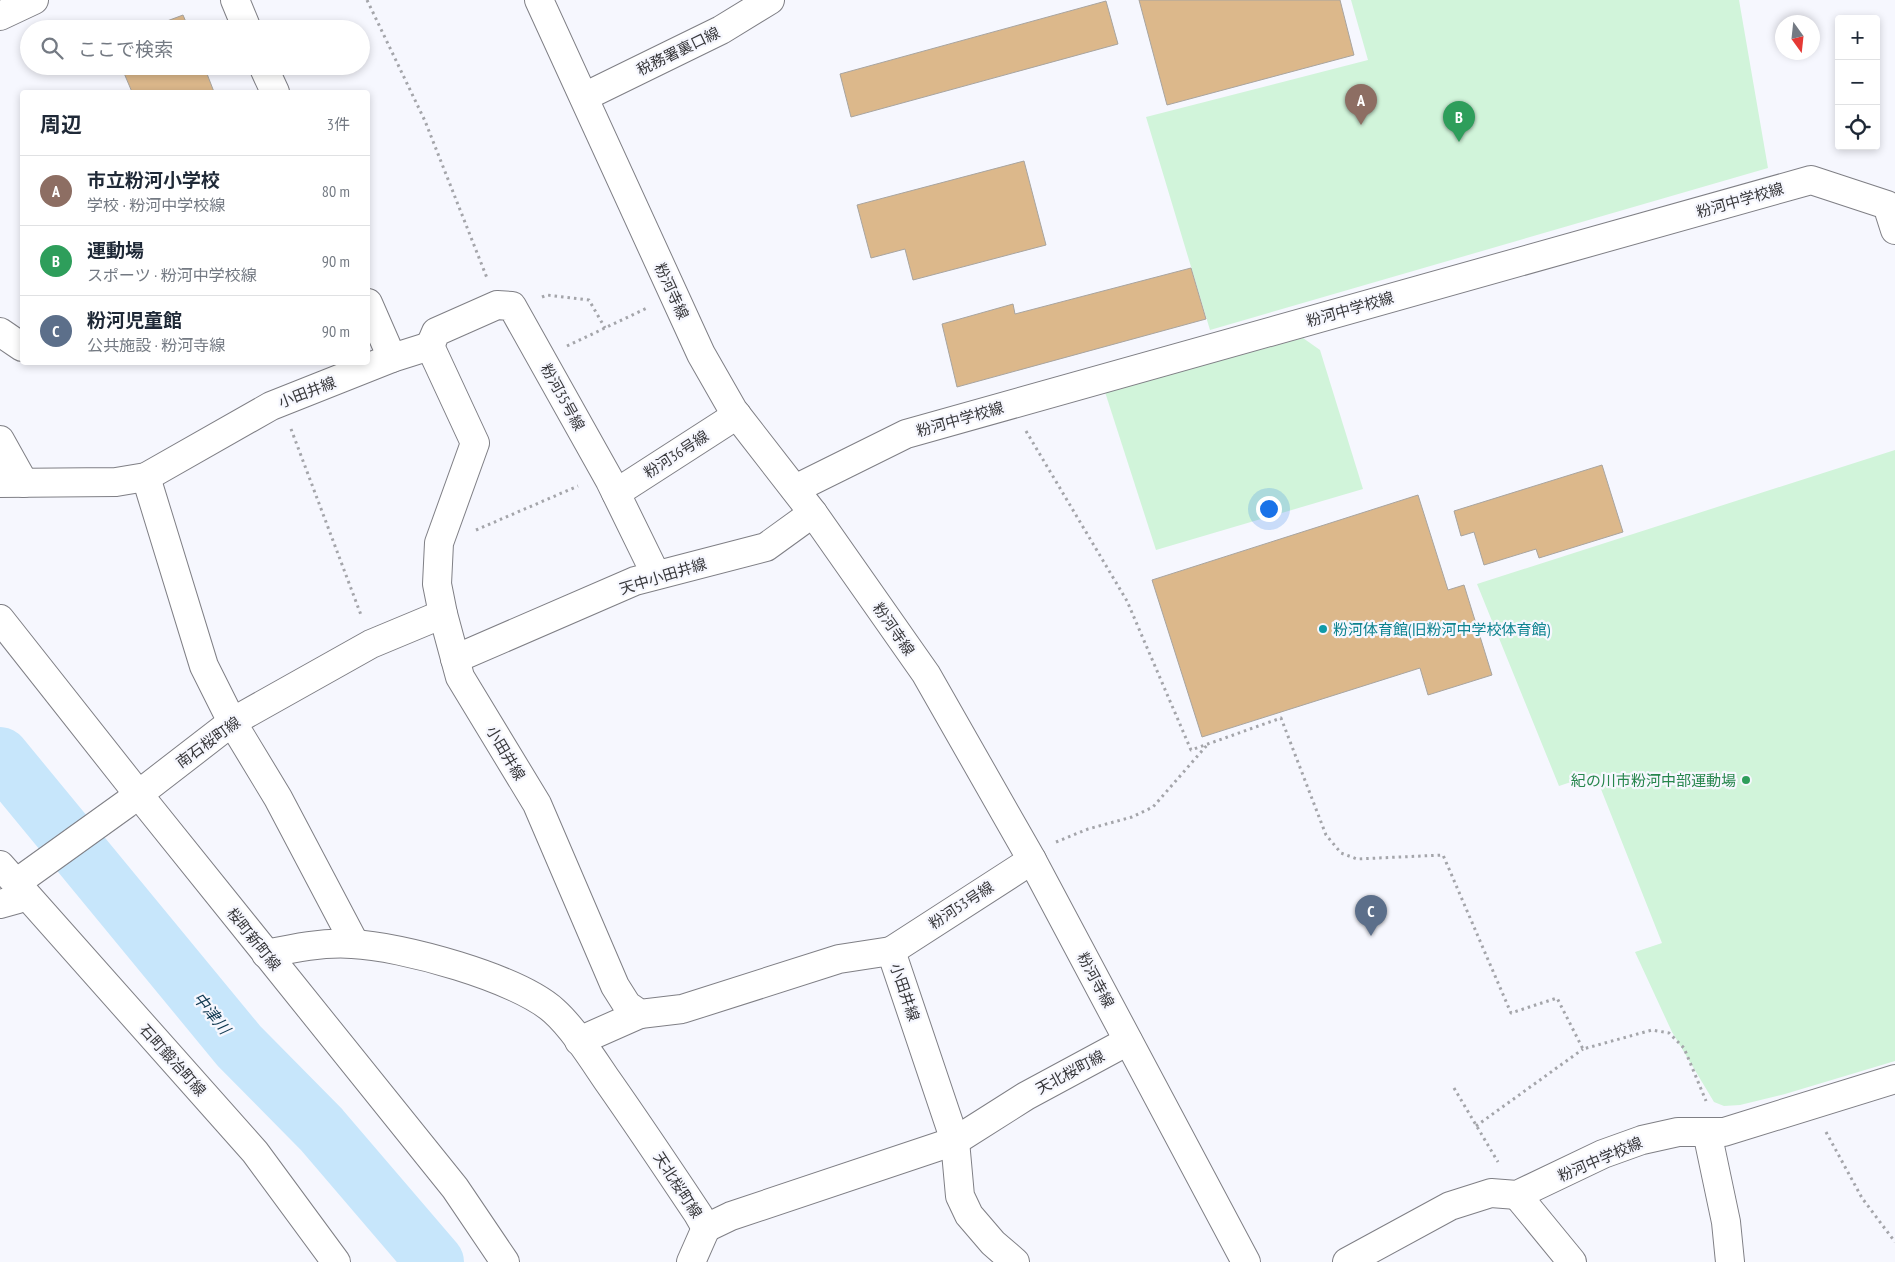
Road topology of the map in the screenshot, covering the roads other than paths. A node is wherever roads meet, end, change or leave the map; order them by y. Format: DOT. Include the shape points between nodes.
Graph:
graph roads {
  1 [pos="34,0"];
  2 [pos="235,0"];
  3 [pos="539,0"];
  4 [pos="770,0"];
  5 [pos="0,16"];
  6 [pos="243,20"];
  7 [pos="267,75"];
  8 [pos="274,90"];
  9 [pos="584,97"];
  10 [pos="1895,230"];
  11 [pos="370,308"];
  12 [pos="0,332"];
  13 [pos="20,346"];
  14 [pos="430,346"];
  15 [pos="392,358"];
  16 [pos="737,415"];
  17 [pos="0,440"];
  18 [pos="146,477"];
  19 [pos="12,483"];
  20 [pos="611,483"];
  21 [pos="795,489"];
  22 [pos="813,514"];
  23 [pos="656,575"];
  24 [pos="443,614"];
  25 [pos="0,618"];
  26 [pos="455,659"];
  27 [pos="232,722"];
  28 [pos="132,799"];
  29 [pos="1029,856"];
  30 [pos="0,865"];
  31 [pos="15,891"];
  32 [pos="355,944"];
  33 [pos="891,951"];
  34 [pos="266,954"];
  35 [pos="640,1014"];
  36 [pos="1128,1041"];
  37 [pos="579,1042"];
  38 [pos="1895,1079"];
  39 [pos="1713,1132"];
  40 [pos="955,1141"];
  41 [pos="1517,1195"];
  42 [pos="706,1228"];
  43 [pos="336,1262"];
  44 [pos="505,1262"];
  45 [pos="691,1262"];
  46 [pos="1015,1262"];
  47 [pos="1246,1262"];
  48 [pos="1347,1262"];
  49 [pos="1572,1262"];
  50 [pos="1730,1262"];
  1 -- 5 [label="street"];
  2 -- 6 [label="street"];
  3 -- 9 [label="street, 粉河寺線"];
  4 -- 9 [label="street, 税務署裏口線" via="721,30"];
  7 -- 8 [label="street"];
  9 -- 16 [label="street, 粉河寺線" via="701,354"];
  10 -- 21 [label="street, 粉河中学校線" via="1887,205 1811,180 906,434"];
  11 -- 15 [label="street"];
  12 -- 13 [label="street"];
  14 -- 15 [label="street, 小田井線"];
  14 -- 20 [label="street, 粉河35号線" via="436,332 505,306 542,358"];
  14 -- 24 [label="street, 小田井線" via="475,443 439,543 437,584"];
  15 -- 18 [label="street, 小田井線" via="271,406"];
  16 -- 20 [label="street, 粉河36号線"];
  16 -- 21 [label="street, 粉河寺線"];
  17 -- 19 [label="street"];
  18 -- 19 [label="street, 小田井線" via="116,482"];
  18 -- 27 [label="street" via="204,666"];
  20 -- 23 [label="street, 粉河35号線"];
  21 -- 22 [label="street, 粉河寺線"];
  22 -- 23 [label="street, 天中小田井線" via="766,547"];
  22 -- 29 [label="street, 粉河寺線" via="926,674"];
  23 -- 26 [label="street, 天中小田井線" via="635,581"];
  24 -- 26 [label="street, 小田井線"];
  24 -- 27 [label="street, 南石桜町線" via="371,644"];
  25 -- 28 [label="street, 桜町新町線"];
  26 -- 35 [label="street, 小田井線" via="460,677 537,804 615,986 626,1005"];
  27 -- 28 [label="street, 南石桜町線"];
  27 -- 32 [label="street" via="278,798"];
  28 -- 31 [label="street, 南石桜町線"];
  28 -- 34 [label="street, 桜町新町線"];
  29 -- 33 [label="street, 粉河53号線"];
  29 -- 36 [label="street, 粉河寺線"];
  30 -- 31 [label="street, 石町鍛冶町線"];
  31 -- 43 [label="street, 石町鍛冶町線" via="255,1152"];
  32 -- 34 [label="street, 天北桜町線" via="307,946"];
  32 -- 37 [label="street, 天北桜町線" via="460,967 521,989 556,1012"];
  33 -- 35 [label="street, 小田井線" via="839,959 682,1009"];
  33 -- 40 [label="street, 小田井線"];
  34 -- 44 [label="street, 桜町新町線" via="455,1188"];
  35 -- 37 [label="street"];
  36 -- 40 [label="street, 天北桜町線" via="1026,1096"];
  36 -- 47 [label="street, 粉河寺線"];
  37 -- 42 [label="street, 天北桜町線"];
  38 -- 39 [label="street, 粉河中学校線"];
  39 -- 41 [label="street, 粉河中学校線" via="1678,1132 1642,1140 1603,1154"];
  39 -- 50 [label="street"];
  40 -- 42 [label="street, 天北桜町線" via="731,1216"];
  40 -- 46 [label="street, 小田井線" via="960,1196 969,1215"];
  41 -- 48 [label="street, 粉河中学校線" via="1491,1193 1450,1206"];
  41 -- 49 [label="street"];
  42 -- 45 [label="street"];
}
